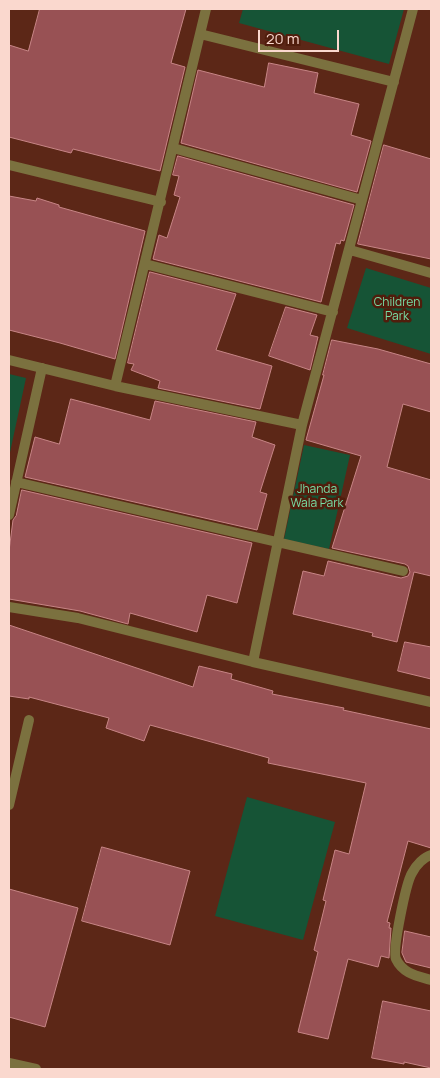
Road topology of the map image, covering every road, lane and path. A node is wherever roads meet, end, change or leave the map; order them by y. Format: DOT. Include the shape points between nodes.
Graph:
graph roads {
  1 [pos="206,9"];
  2 [pos="413,9"];
  3 [pos="200,34"];
  4 [pos="394,82"];
  5 [pos="173,148"];
  6 [pos="9,165"];
  7 [pos="362,200"];
  8 [pos="160,202"];
  9 [pos="350,250"];
  10 [pos="145,264"];
  11 [pos="431,273"];
  12 [pos="333,312"];
  13 [pos="9,360"];
  14 [pos="42,368"];
  15 [pos="115,386"];
  16 [pos="302,426"];
  17 [pos="16,482"];
  18 [pos="9,516"];
  19 [pos="278,542"];
  20 [pos="403,571"];
  21 [pos="9,607"];
  22 [pos="253,662"];
  23 [pos="431,702"];
  24 [pos="28,720"];
  25 [pos="9,805"];
  26 [pos="431,855"];
  27 [pos="431,980"];
  28 [pos="9,1063"];
  29 [pos="36,1069"];
  1 -- 3 [label="street"];
  2 -- 4 [label="street"];
  3 -- 4 [label="street"];
  3 -- 5 [label="street"];
  4 -- 7 [label="street"];
  5 -- 7 [label="street"];
  5 -- 8 [label="street"];
  6 -- 8 [label="street"];
  7 -- 9 [label="street"];
  8 -- 10 [label="street"];
  9 -- 11 [label="street"];
  9 -- 12 [label="street"];
  10 -- 12 [label="street"];
  10 -- 15 [label="street"];
  12 -- 16 [label="street"];
  13 -- 14 [label="street"];
  14 -- 15 [label="street"];
  14 -- 17 [label="street"];
  15 -- 16 [label="street"];
  16 -- 19 [label="street"];
  17 -- 18 [label="street"];
  17 -- 19 [label="street"];
  19 -- 20 [label="street"];
  19 -- 22 [label="street"];
  21 -- 22 [label="street" via="78,618"];
  22 -- 23 [label="street"];
  24 -- 25 [label="street"];
  26 -- 27 [label="street" via="425,857 412,873 395,938 395,959 407,973"];
  28 -- 29 [label="street"];
}
